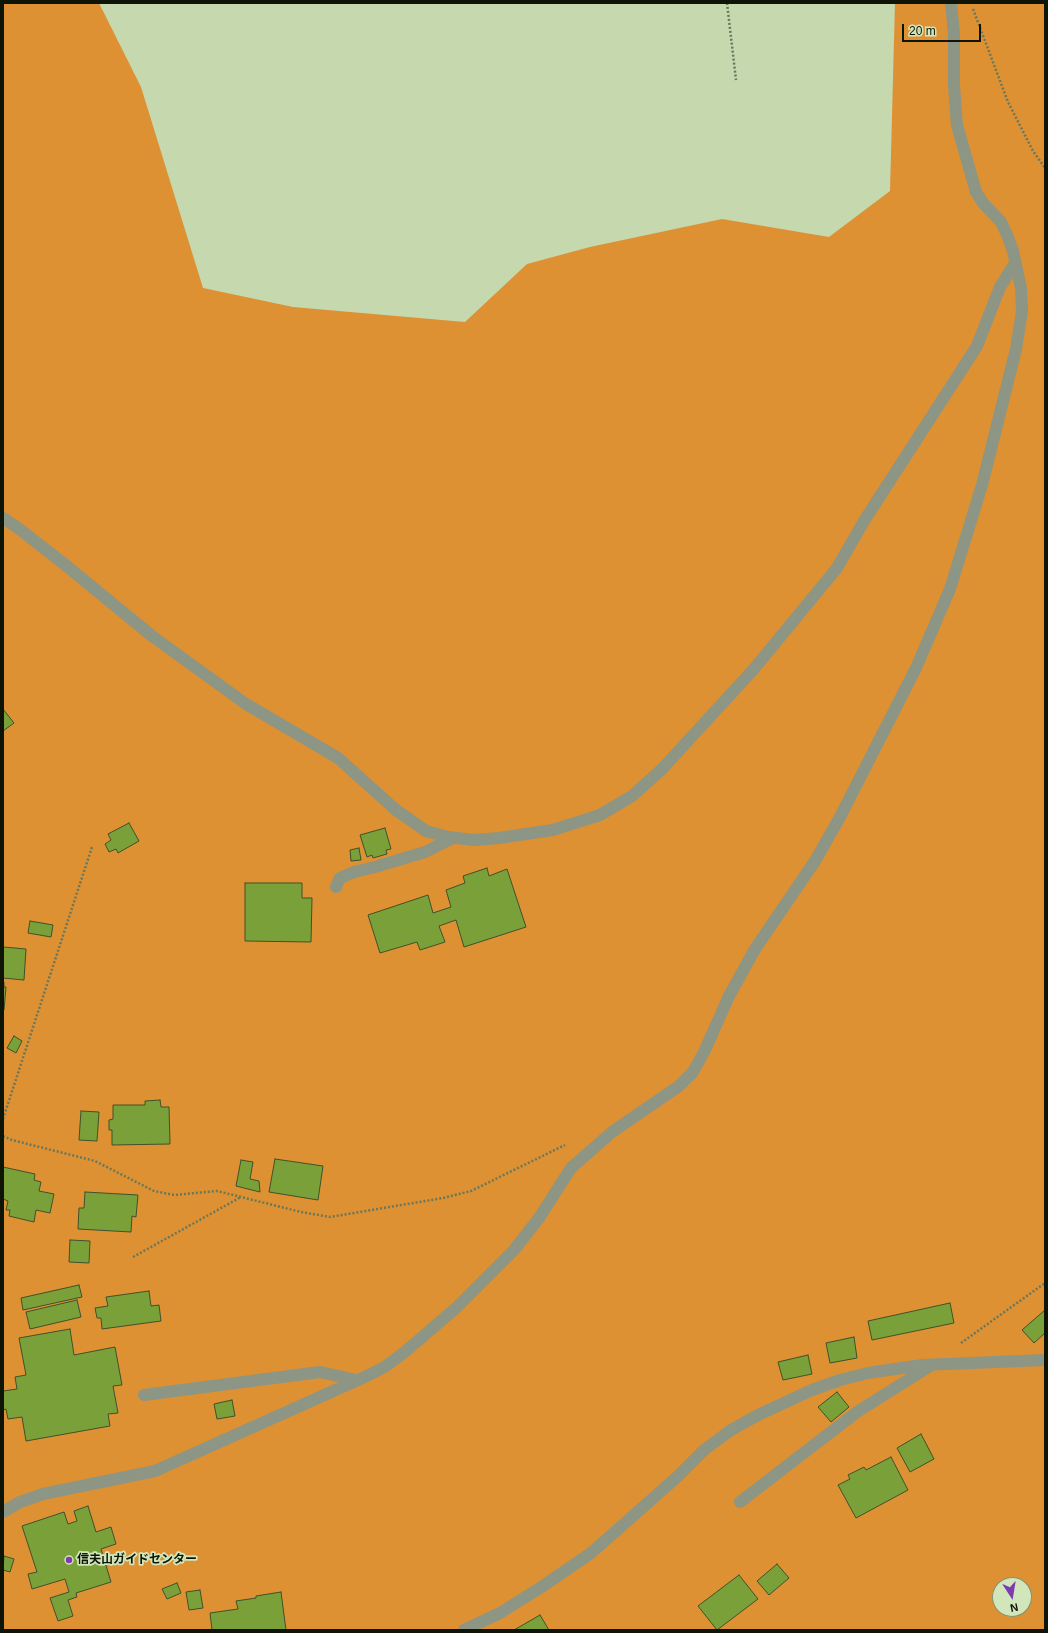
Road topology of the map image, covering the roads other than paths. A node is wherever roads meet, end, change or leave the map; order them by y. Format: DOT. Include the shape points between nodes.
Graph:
graph roads {
  1 [pos="951,3"];
  2 [pos="1015,263"];
  3 [pos="3,518"];
  4 [pos="453,838"];
  5 [pos="336,887"];
  6 [pos="1045,1360"];
  7 [pos="933,1364"];
  8 [pos="356,1380"];
  9 [pos="144,1395"];
  10 [pos="740,1502"];
  11 [pos="3,1512"];
  12 [pos="464,1630"];
  1 -- 2 [label="street" via="957,124 976,192 983,204 1001,222"];
  2 -- 4 [label="street" via="1000,287 977,346 836,568 753,670 662,769 632,796 600,816 553,830 499,838"];
  2 -- 8 [label="street" via="1021,288 1022,311 1016,349 982,485 950,589 916,668 840,817 815,862 755,949 729,996 693,1072 679,1086 612,1132 571,1168 539,1218 514,1250 457,1306 386,1366"];
  3 -- 4 [label="street" via="152,636 246,704 338,758 396,810 426,831"];
  4 -- 5 [label="street" via="425,852 354,872 340,878"];
  6 -- 7 [label="street"];
  7 -- 10 [label="street" via="857,1412"];
  7 -- 12 [label="street" via="868,1373 840,1380 812,1390 731,1430 704,1450 591,1553 500,1613"];
  8 -- 9 [label="street" via="320,1372"];
  8 -- 11 [label="street" via="156,1471 43,1494 20,1502"];
}
